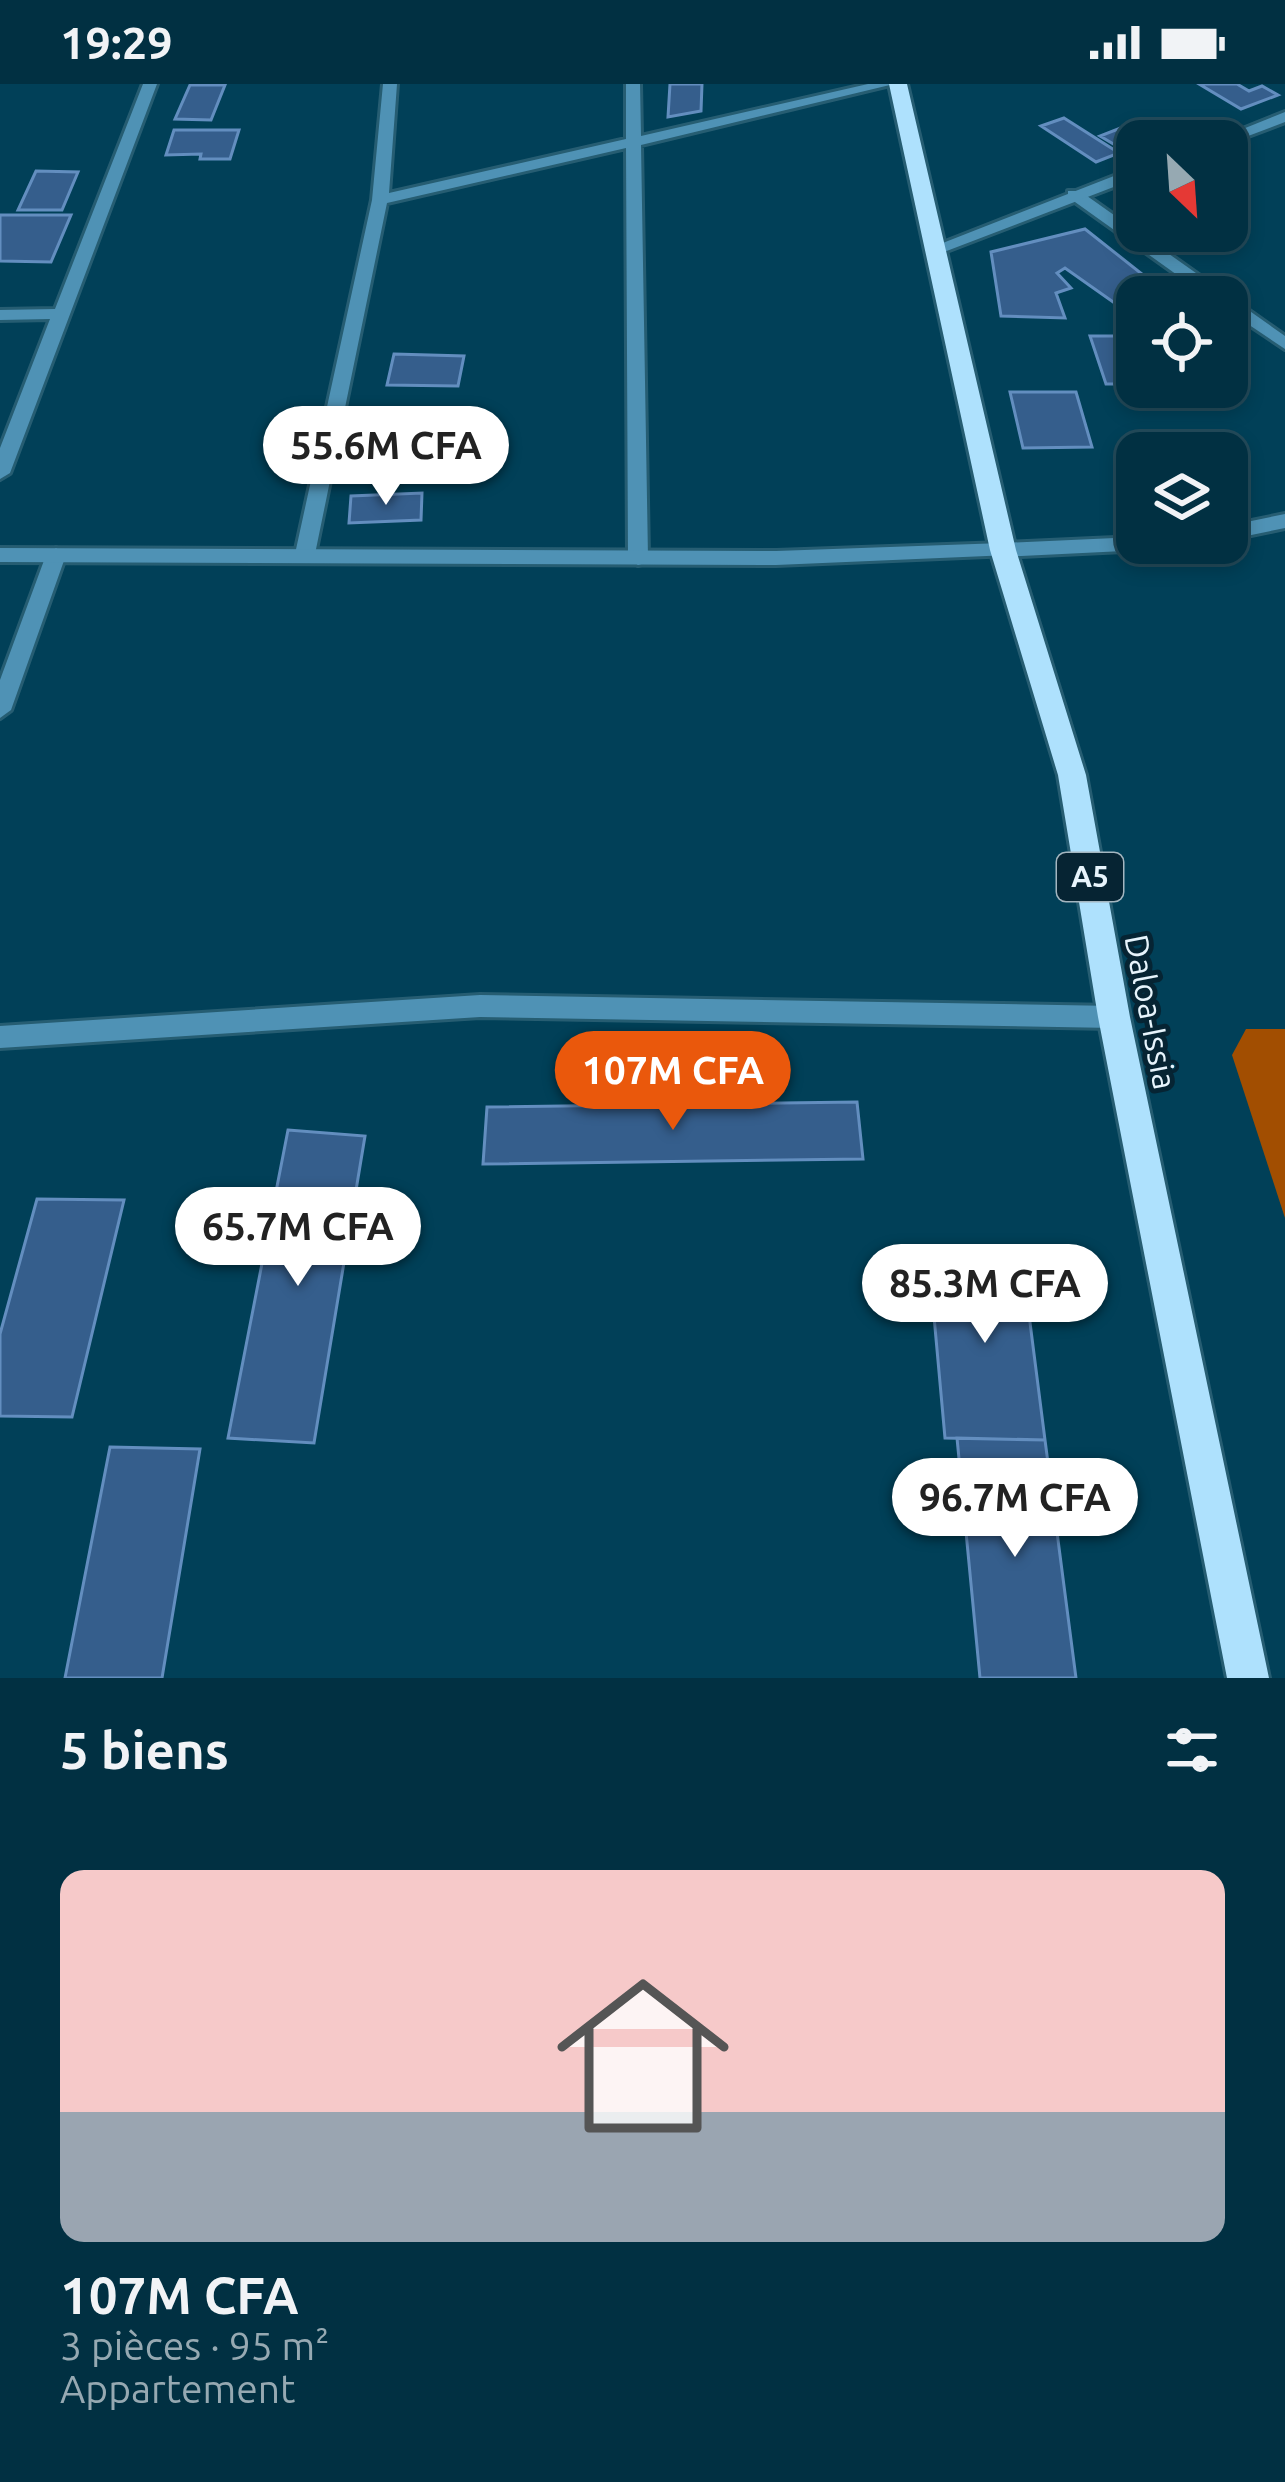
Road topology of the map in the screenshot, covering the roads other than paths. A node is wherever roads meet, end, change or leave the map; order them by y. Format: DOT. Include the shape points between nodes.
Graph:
graph roads {
  1 [pos="150,84"];
  2 [pos="390,84"];
  3 [pos="633,84"];
  4 [pos="887,84"];
  5 [pos="898,84"];
  6 [pos="1285,117"];
  7 [pos="1248,131"];
  8 [pos="631,146"];
  9 [pos="1116,179"];
  10 [pos="1074,194"];
  11 [pos="380,200"];
  12 [pos="938,248"];
  13 [pos="1189,276"];
  14 [pos="62,314"];
  15 [pos="0,315"];
  16 [pos="1248,317"];
  17 [pos="1285,344"];
  18 [pos="0,473"];
  19 [pos="1285,521"];
  20 [pos="1248,528"];
  21 [pos="1116,544"];
  22 [pos="1003,550"];
  23 [pos="305,554"];
  24 [pos="0,555"];
  25 [pos="56,555"];
  26 [pos="638,558"];
  27 [pos="0,710"];
  28 [pos="1114,1017"];
  29 [pos="0,1036"];
  30 [pos="1248,1678"];
  1 -- 14 [label="street"];
  2 -- 11 [label="street"];
  3 -- 8 [label="street"];
  4 -- 8 [label="street"];
  5 -- 12 [label="main road, Daloa-Issia / A5"];
  6 -- 7 [label="street"];
  8 -- 11 [label="street"];
  8 -- 26 [label="street"];
  9 -- 10 [label="street"];
  10 -- 12 [label="street"];
  10 -- 13 [label="street"];
  11 -- 23 [label="street"];
  12 -- 22 [label="main road, Daloa-Issia / A5"];
  14 -- 15 [label="street"];
  14 -- 18 [label="street"];
  16 -- 17 [label="street"];
  19 -- 20 [label="street"];
  21 -- 22 [label="street"];
  22 -- 26 [label="street"];
  22 -- 28 [label="main road, Daloa-Issia / A5" via="1072,775"];
  23 -- 25 [label="street"];
  23 -- 26 [label="street"];
  24 -- 25 [label="street"];
  25 -- 27 [label="street"];
  28 -- 29 [label="street" via="479,1006"];
  28 -- 30 [label="main road, Daloa-Issia / A5"];
}
